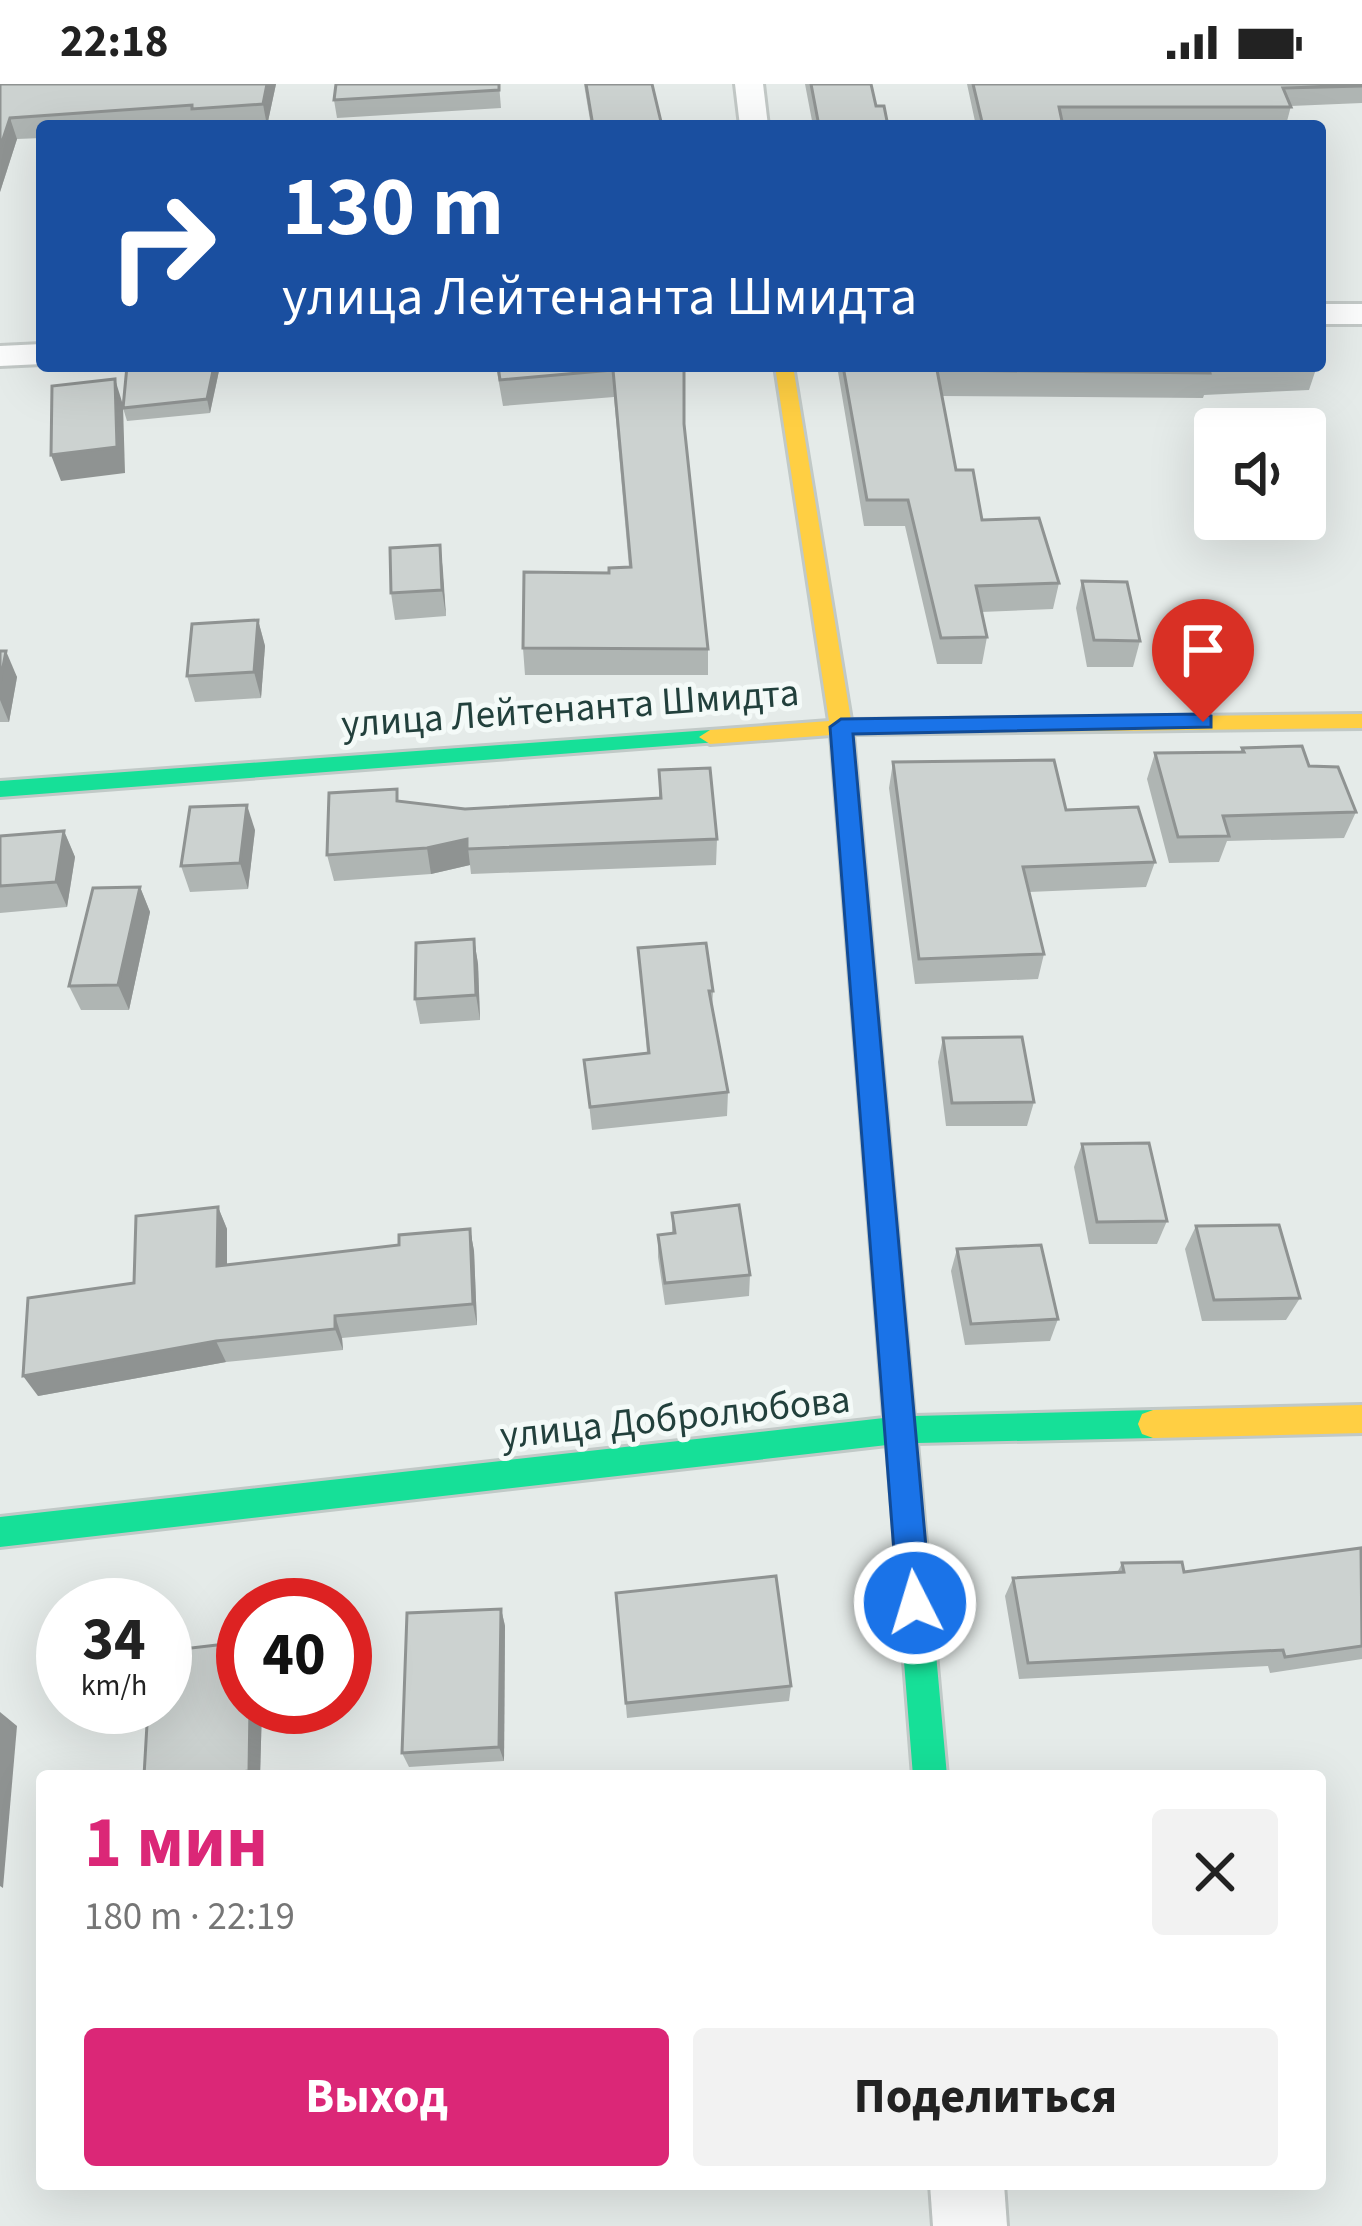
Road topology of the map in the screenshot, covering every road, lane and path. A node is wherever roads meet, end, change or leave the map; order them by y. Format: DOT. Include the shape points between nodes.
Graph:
graph roads {
  1 [pos="749,84"];
  2 [pos="753,120"];
  3 [pos="1326,314"];
  4 [pos="1362,314"];
  5 [pos="36,354"];
  6 [pos="0,356"];
  7 [pos="785,372"];
  8 [pos="1362,721"];
  9 [pos="841,727"];
  10 [pos="0,789"];
  11 [pos="1362,1419"];
  12 [pos="899,1430"];
  13 [pos="0,1532"];
  14 [pos="929,1770"];
  15 [pos="967,2190"];
  16 [pos="970,2226"];
  1 -- 2 [label="street"];
  3 -- 4 [label="street"];
  5 -- 6 [label="street"];
  7 -- 9 [label="street"];
  8 -- 9 [label="street, улица Лейтенанта Шмидта"];
  9 -- 10 [label="street, улица Лейтенанта Шмидта"];
  9 -- 12 [label="street"];
  11 -- 12 [label="street, улица Добролюбова"];
  12 -- 13 [label="street, улица Добролюбова"];
  12 -- 14 [label="street"];
  15 -- 16 [label="street"];
}
